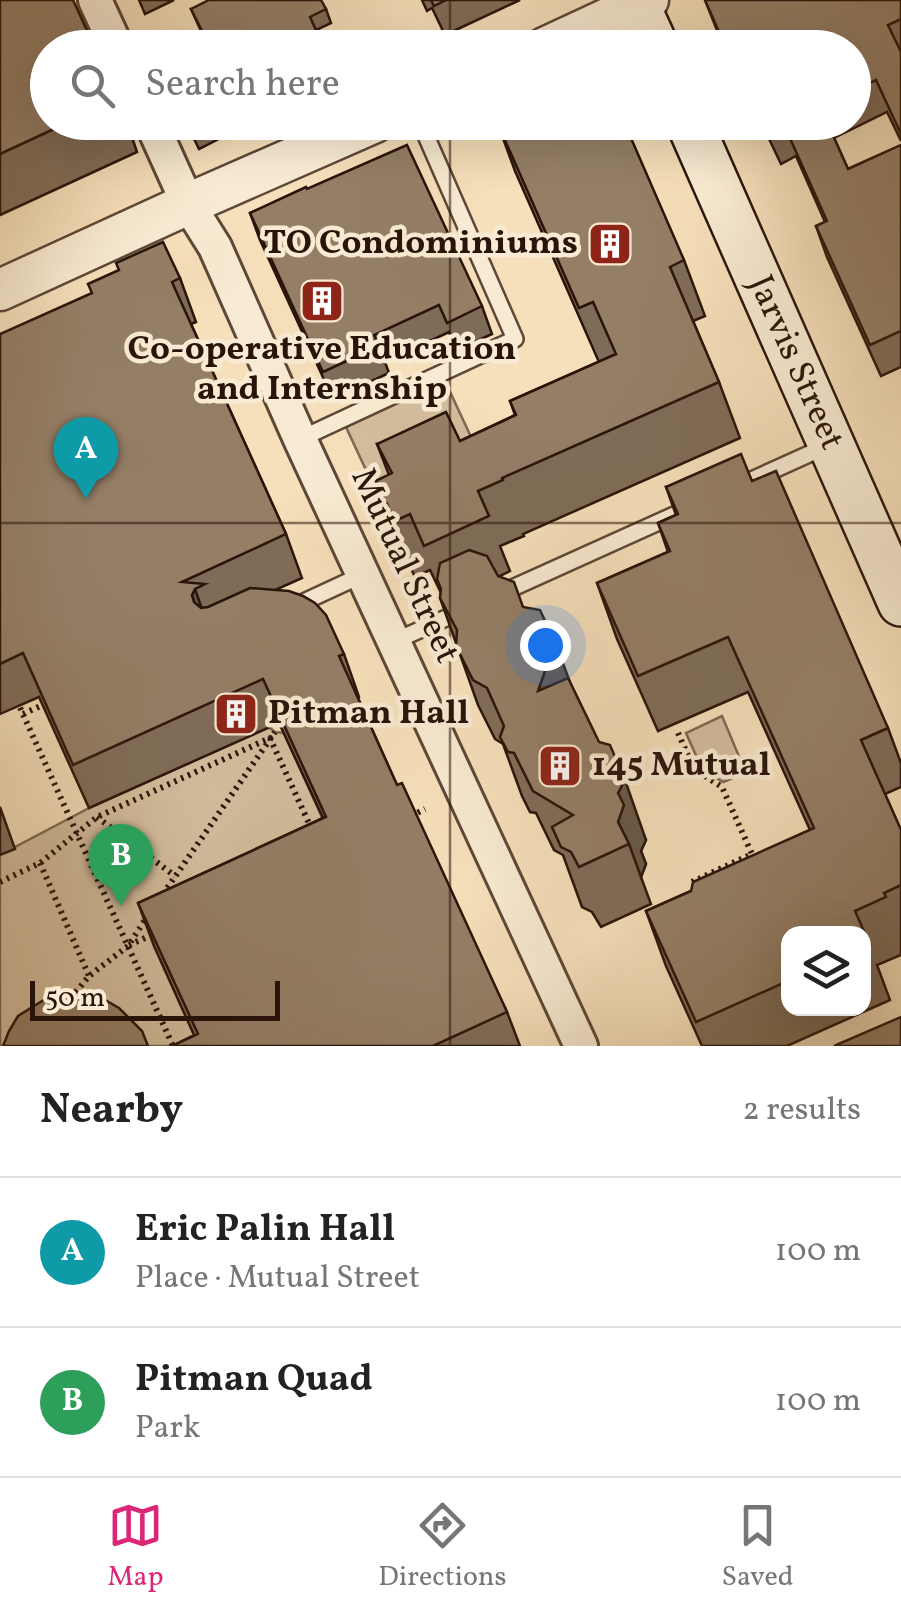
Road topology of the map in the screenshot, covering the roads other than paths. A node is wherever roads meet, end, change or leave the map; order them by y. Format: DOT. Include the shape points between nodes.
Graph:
graph roads {
  1 [pos="95,0"];
  2 [pos="640,2"];
  3 [pos="109,30"];
  4 [pos="582,30"];
  5 [pos="650,30"];
  6 [pos="159,140"];
  7 [pos="334,140"];
  8 [pos="426,140"];
  9 [pos="697,140"];
  10 [pos="188,204"];
  11 [pos="0,290"];
  12 [pos="300,439"];
  13 [pos="830,445"];
  14 [pos="364,574"];
  15 [pos="901,603"];
  16 [pos="272,616"];
  17 [pos="395,641"];
  18 [pos="581,1046"];
  1 -- 3 [label="street"];
  2 -- 4 [label="street"];
  2 -- 5 [label="main road"];
  6 -- 10 [label="street, Mutual Street"];
  7 -- 10 [label="street"];
  8 -- 12 [label="lane" via="514,339"];
  9 -- 13 [label="main road, Jarvis Street"];
  10 -- 11 [label="street"];
  10 -- 12 [label="street, Mutual Street" via="215,247"];
  12 -- 14 [label="street, Mutual Street"];
  13 -- 15 [label="main road, Jarvis Street"];
  13 -- 17 [label="lane"];
  14 -- 16 [label="lane"];
  14 -- 17 [label="street, Mutual Street"];
  17 -- 18 [label="street, Mutual Street"];
}
